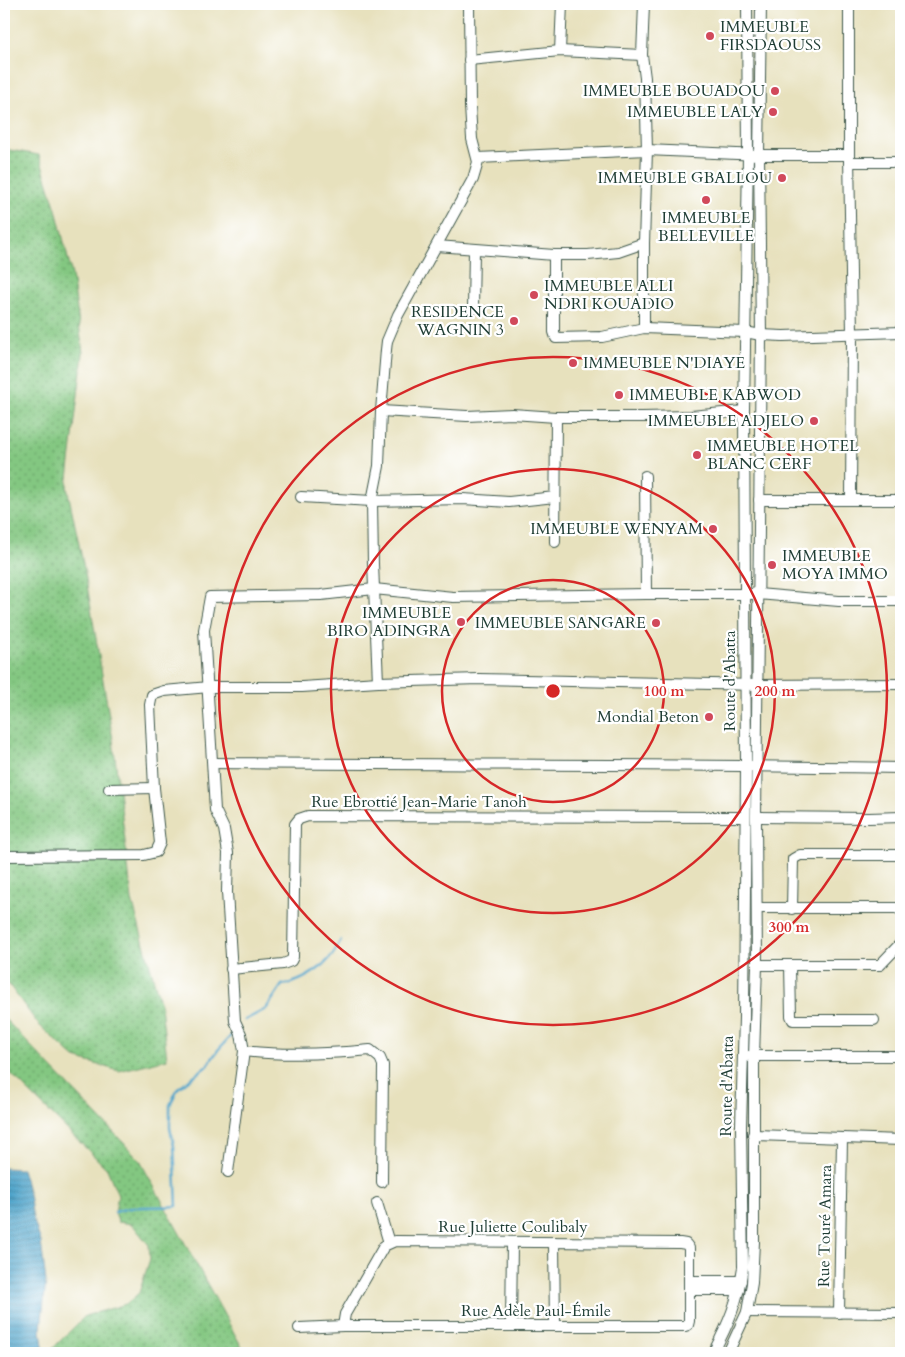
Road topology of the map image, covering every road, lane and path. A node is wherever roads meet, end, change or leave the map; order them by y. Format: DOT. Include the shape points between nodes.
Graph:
graph roads {
  1 [pos="469,4"];
  2 [pos="562,4"];
  3 [pos="644,4"];
  4 [pos="747,4"];
  5 [pos="761,4"];
  6 [pos="849,4"];
  7 [pos="560,51"];
  8 [pos="642,55"];
  9 [pos="469,60"];
  10 [pos="648,150"];
  11 [pos="748,155"];
  12 [pos="759,155"];
  13 [pos="478,158"];
  14 [pos="849,159"];
  15 [pos="901,162"];
  16 [pos="644,243"];
  17 [pos="437,246"];
  18 [pos="474,250"];
  19 [pos="554,255"];
  20 [pos="473,309"];
  21 [pos="644,328"];
  22 [pos="745,332"];
  23 [pos="901,332"];
  24 [pos="852,333"];
  25 [pos="761,335"];
  26 [pos="381,411"];
  27 [pos="744,411"];
  28 [pos="556,417"];
  29 [pos="645,476"];
  30 [pos="301,497"];
  31 [pos="555,498"];
  32 [pos="759,500"];
  33 [pos="852,500"];
  34 [pos="901,500"];
  35 [pos="372,501"];
  36 [pos="554,542"];
  37 [pos="374,589"];
  38 [pos="646,594"];
  39 [pos="746,594"];
  40 [pos="758,594"];
  41 [pos="901,601"];
  42 [pos="378,682"];
  43 [pos="745,684"];
  44 [pos="901,684"];
  45 [pos="758,685"];
  46 [pos="209,687"];
  47 [pos="213,763"];
  48 [pos="746,766"];
  49 [pos="758,766"];
  50 [pos="901,768"];
  51 [pos="154,788"];
  52 [pos="109,789"];
  53 [pos="901,816"];
  54 [pos="744,817"];
  55 [pos="756,817"];
  56 [pos="901,855"];
  57 [pos="4,856"];
  58 [pos="757,908"];
  59 [pos="792,908"];
  60 [pos="901,910"];
  61 [pos="901,944"];
  62 [pos="757,964"];
  63 [pos="790,966"];
  64 [pos="232,969"];
  65 [pos="874,1020"];
  66 [pos="244,1051"];
  67 [pos="748,1056"];
  68 [pos="901,1056"];
  69 [pos="753,1135"];
  70 [pos="842,1139"];
  71 [pos="901,1140"];
  72 [pos="228,1172"];
  73 [pos="382,1182"];
  74 [pos="377,1203"];
  75 [pos="512,1242"];
  76 [pos="554,1242"];
  77 [pos="390,1243"];
  78 [pos="690,1285"];
  79 [pos="740,1285"];
  80 [pos="747,1312"];
  81 [pos="901,1313"];
  82 [pos="839,1314"];
  83 [pos="343,1326"];
  84 [pos="511,1326"];
  85 [pos="555,1326"];
  86 [pos="299,1328"];
  87 [pos="714,1353"];
  88 [pos="728,1353"];
  1 -- 9 [label="street"];
  2 -- 7 [label="street"];
  3 -- 8 [label="street"];
  4 -- 11 [label="street, Route d'Abatta"];
  5 -- 12 [label="street, Route d'Abatta"];
  6 -- 14 [label="street"];
  7 -- 8 [label="street"];
  7 -- 9 [label="street"];
  8 -- 10 [label="street" via="646,78"];
  9 -- 13 [label="street" via="472,139"];
  10 -- 11 [label="street"];
  10 -- 13 [label="street"];
  10 -- 16 [label="street"];
  11 -- 12 [label="street"];
  11 -- 22 [label="street, Route d'Abatta"];
  12 -- 14 [label="street"];
  12 -- 25 [label="street, Route d'Abatta"];
  13 -- 17 [label="street" via="473,179"];
  14 -- 15 [label="street"];
  14 -- 24 [label="street"];
  16 -- 19 [label="street" via="609,253"];
  16 -- 21 [label="street"];
  17 -- 18 [label="street"];
  17 -- 26 [label="street" via="398,315 388,341"];
  18 -- 19 [label="street"];
  18 -- 20 [label="street"];
  19 -- 21 [label="street" via="556,338 602,337"];
  21 -- 22 [label="street"];
  22 -- 25 [label="street"];
  22 -- 27 [label="street, Route d'Abatta"];
  23 -- 24 [label="street"];
  24 -- 25 [label="street"];
  24 -- 33 [label="street"];
  25 -- 32 [label="street, Route d'Abatta"];
  26 -- 28 [label="street"];
  26 -- 35 [label="street" via="380,466"];
  27 -- 28 [label="street" via="691,416"];
  27 -- 39 [label="street, Route d'Abatta"];
  28 -- 31 [label="street"];
  29 -- 38 [label="street"];
  30 -- 35 [label="street"];
  31 -- 35 [label="street" via="509,502 463,499"];
  31 -- 36 [label="street"];
  32 -- 33 [label="street"];
  32 -- 40 [label="street, Route d'Abatta"];
  33 -- 34 [label="street"];
  35 -- 37 [label="street"];
  37 -- 38 [label="street" via="454,597"];
  37 -- 42 [label="street"];
  37 -- 46 [label="street" via="321,595 210,597 204,630"];
  38 -- 39 [label="street"];
  39 -- 40 [label="street"];
  39 -- 43 [label="street, Route d'Abatta"];
  40 -- 41 [label="street" via="839,601"];
  40 -- 45 [label="street, Route d'Abatta"];
  42 -- 43 [label="street" via="478,679"];
  42 -- 46 [label="street" via="302,687"];
  43 -- 45 [label="street"];
  43 -- 48 [label="street, Route d'Abatta"];
  44 -- 45 [label="street"];
  45 -- 49 [label="street, Route d'Abatta"];
  46 -- 47 [label="street"];
  46 -- 51 [label="street" via="152,695"];
  47 -- 48 [label="street"];
  47 -- 64 [label="street" via="215,810 224,829 228,853"];
  48 -- 49 [label="street"];
  48 -- 54 [label="street, Route d'Abatta"];
  49 -- 50 [label="street"];
  49 -- 55 [label="street, Route d'Abatta"];
  51 -- 52 [label="street"];
  51 -- 57 [label="street" via="160,843 156,852 144,856"];
  53 -- 55 [label="street"];
  54 -- 64 [label="street, Rue Ebrottié Jean-Marie Tanoh" via="308,816 295,824 293,957 283,964"];
  54 -- 67 [label="street, Route d'Abatta"];
  55 -- 58 [label="street, Route d'Abatta"];
  56 -- 59 [label="street" via="794,856"];
  58 -- 59 [label="street"];
  58 -- 62 [label="street, Route d'Abatta"];
  59 -- 60 [label="street"];
  61 -- 63 [label="street" via="880,965"];
  62 -- 63 [label="street"];
  62 -- 67 [label="street, Route d'Abatta"];
  63 -- 65 [label="street" via="793,1020"];
  64 -- 66 [label="street" via="235,1020"];
  66 -- 72 [label="street"];
  66 -- 73 [label="street" via="315,1054 370,1050 375,1053 383,1065"];
  67 -- 68 [label="street"];
  67 -- 69 [label="street, Route d'Abatta"];
  67 -- 79 [label="street, Route d'Abatta" via="741,1126 743,1231"];
  69 -- 70 [label="street"];
  69 -- 80 [label="street, Route d'Abatta" via="754,1242"];
  70 -- 71 [label="street"];
  70 -- 82 [label="street, Rue Touré Amara"];
  74 -- 77 [label="street"];
  75 -- 76 [label="street, Rue Juliette Coulibaly"];
  75 -- 77 [label="street, Rue Juliette Coulibaly"];
  75 -- 84 [label="street"];
  76 -- 78 [label="street, Rue Juliette Coulibaly" via="686,1244 689,1248"];
  76 -- 85 [label="street"];
  77 -- 83 [label="street" via="384,1246 345,1314"];
  78 -- 79 [label="street"];
  78 -- 85 [label="street, Rue Adèle Paul-Émile" via="689,1321 685,1326"];
  79 -- 87 [label="street, Route d'Abatta" via="732,1316"];
  80 -- 82 [label="street"];
  80 -- 88 [label="street, Route d'Abatta"];
  81 -- 82 [label="street"];
  83 -- 84 [label="street, Rue Adèle Paul-Émile"];
  83 -- 86 [label="street, Rue Adèle Paul-Émile"];
  84 -- 85 [label="street, Rue Adèle Paul-Émile"];
}
